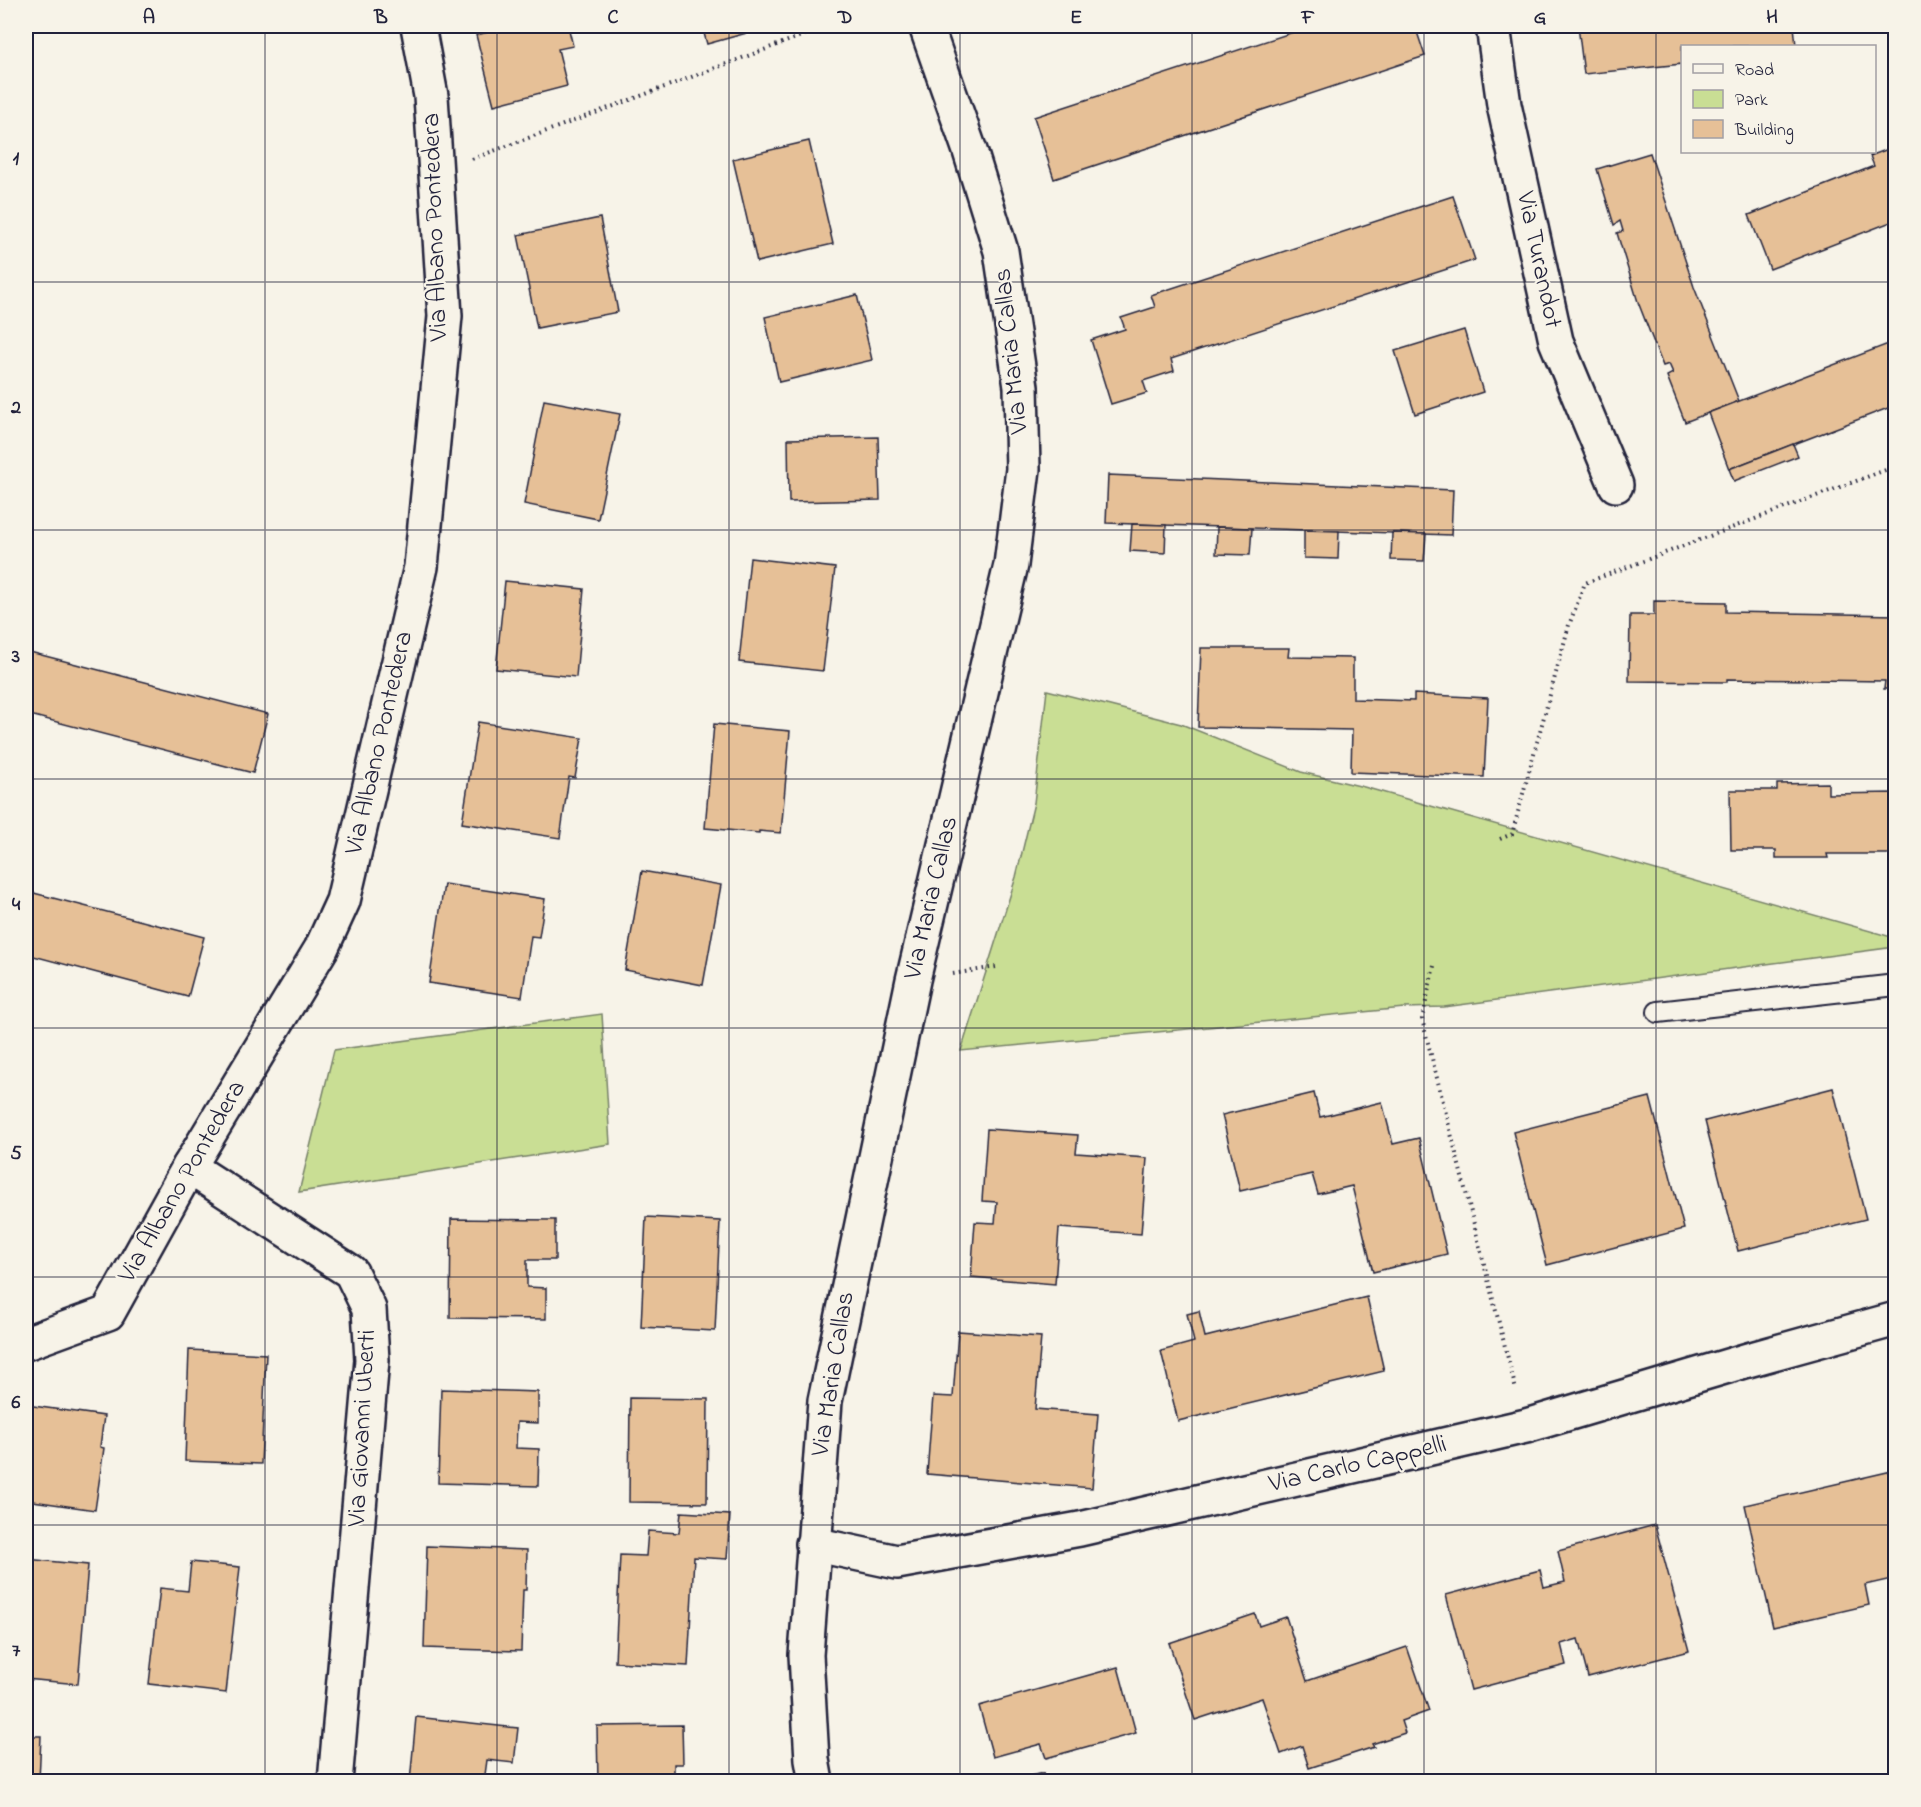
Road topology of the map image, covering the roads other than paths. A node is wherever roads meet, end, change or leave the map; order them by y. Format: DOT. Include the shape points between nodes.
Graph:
graph roads {
  1 [pos="418,26"];
  2 [pos="926,26"];
  3 [pos="1493,26"];
  4 [pos="1616,485"];
  5 [pos="1896,985"];
  6 [pos="1658,1012"];
  7 [pos="189,1167"];
  8 [pos="1896,1319"];
  9 [pos="26,1343"];
  10 [pos="813,1544"];
  11 [pos="335,1782"];
  12 [pos="816,1782"];
  1 -- 7 [label="street, Via Albano Pontedera" via="431,96 445,316 421,567 343,901 321,949"];
  2 -- 10 [label="street, Via Maria Callas" via="1001,251 1021,387 1023,469 1011,565 912,980 827,1390"];
  3 -- 4 [label="street, Via Turandot" via="1504,105 1556,341"];
  5 -- 6 [label="lane"];
  7 -- 9 [label="street, Via Albano Pontedera" via="108,1313"];
  7 -- 11 [label="street, Via Giovanni Uberti" via="351,1272 369,1309 372,1360"];
  8 -- 10 [label="street, Via Carlo Cappelli" via="1526,1426 1080,1529 897,1562"];
  10 -- 12 [label="street, Via Maria Callas" via="806,1655"];
}
